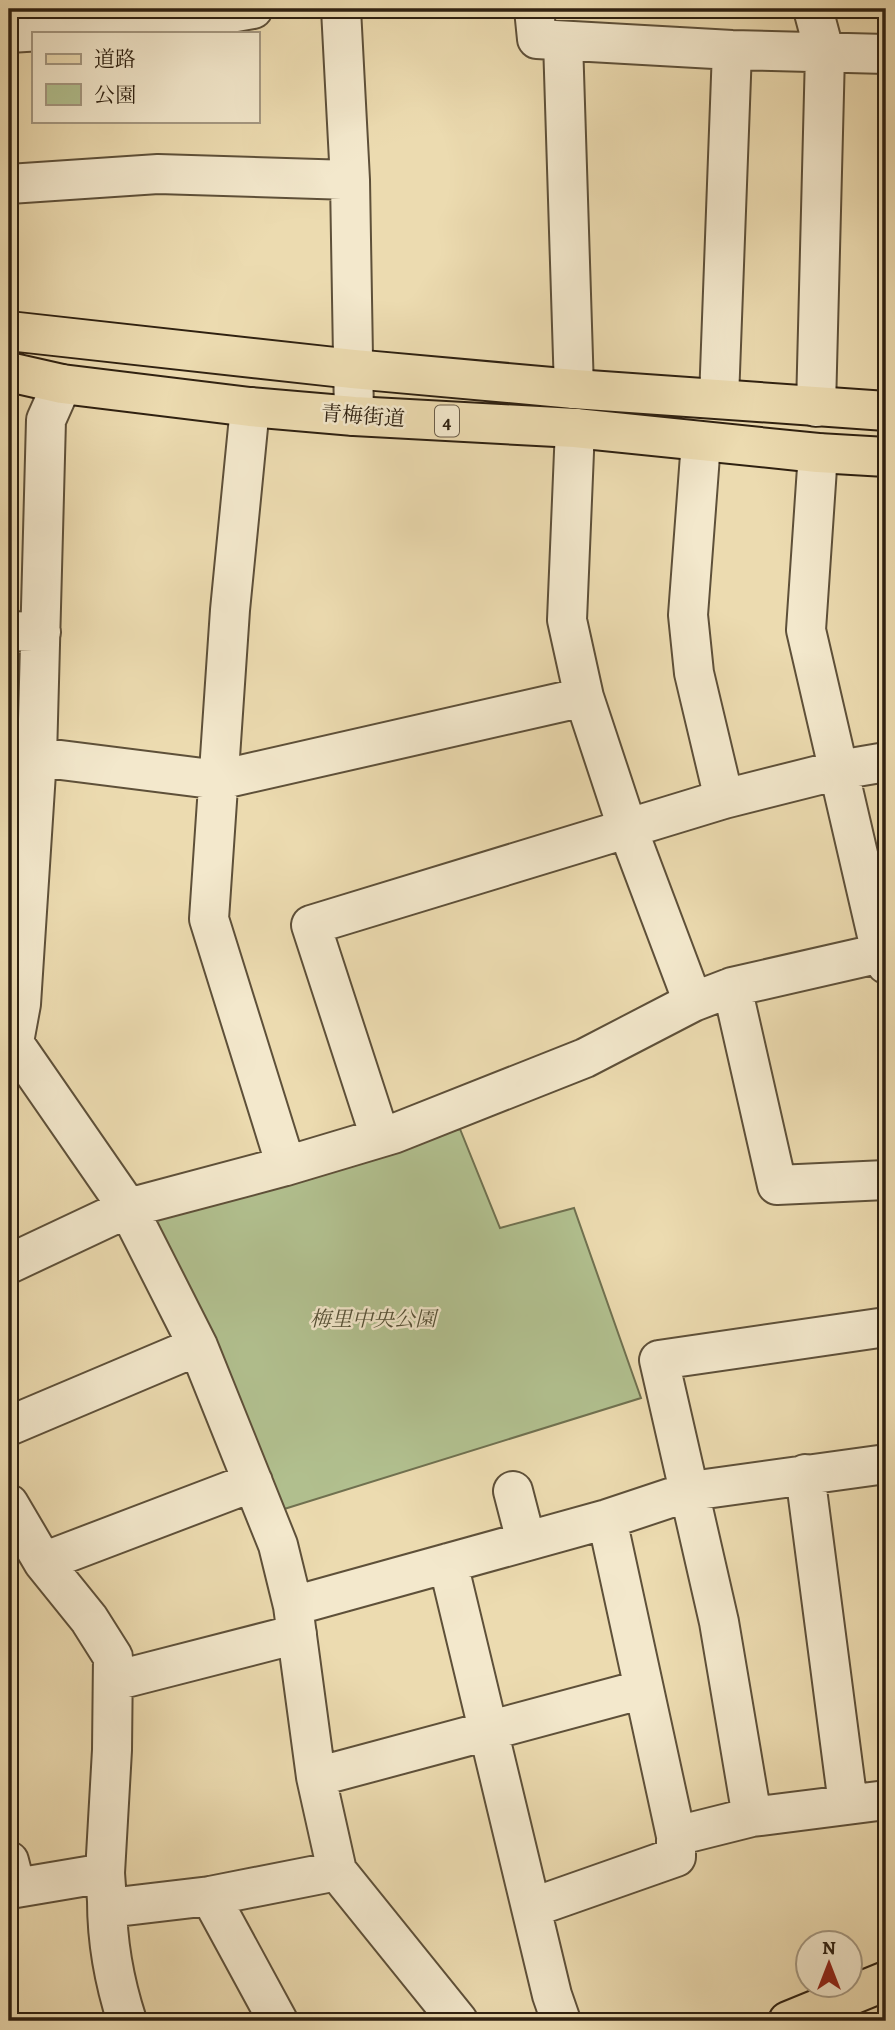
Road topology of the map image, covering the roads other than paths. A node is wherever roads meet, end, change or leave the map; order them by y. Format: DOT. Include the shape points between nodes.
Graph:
graph roads {
  1 [pos="253,9"];
  2 [pos="341,9"];
  3 [pos="534,9"];
  4 [pos="813,9"];
  5 [pos="9,33"];
  6 [pos="563,41"];
  7 [pos="732,50"];
  8 [pos="825,54"];
  9 [pos="886,54"];
  10 [pos="350,180"];
  11 [pos="9,184"];
  12 [pos="9,331"];
  13 [pos="353,369"];
  14 [pos="9,372"];
  15 [pos="62,384"];
  16 [pos="574,389"];
  17 [pos="719,399"];
  18 [pos="250,407"];
  19 [pos="816,407"];
  20 [pos="886,411"];
  21 [pos="354,416"];
  22 [pos="575,428"];
  23 [pos="701,442"];
  24 [pos="818,453"];
  25 [pos="886,457"];
  26 [pos="25,631"];
  27 [pos="584,696"];
  28 [pos="37,758"];
  29 [pos="886,762"];
  30 [pos="839,770"];
  31 [pos="219,780"];
  32 [pos="724,799"];
  33 [pos="627,827"];
  34 [pos="884,958"];
  35 [pos="732,987"];
  36 [pos="693,1002"];
  37 [pos="10,1041"];
  38 [pos="380,1137"];
  39 [pos="286,1166"];
  40 [pos="886,1180"];
  41 [pos="128,1208"];
  42 [pos="9,1264"];
  43 [pos="886,1327"];
  44 [pos="198,1346"];
  45 [pos="9,1426"];
  46 [pos="886,1464"];
  47 [pos="805,1474"];
  48 [pos="253,1482"];
  49 [pos="513,1491"];
  50 [pos="691,1491"];
  51 [pos="9,1504"];
  52 [pos="607,1519"];
  53 [pos="526,1541"];
  54 [pos="43,1562"];
  55 [pos="448,1563"];
  56 [pos="295,1620"];
  57 [pos="114,1681"];
  58 [pos="644,1689"];
  59 [pos="488,1730"];
  60 [pos="316,1777"];
  61 [pos="886,1800"];
  62 [pos="848,1804"];
  63 [pos="752,1816"];
  64 [pos="676,1836"];
  65 [pos="337,1871"];
  66 [pos="11,1880"];
  67 [pos="106,1887"];
  68 [pos="210,1896"];
  69 [pos="531,1908"];
  70 [pos="886,1981"];
  71 [pos="797,2019"];
  72 [pos="126,2021"];
  73 [pos="278,2021"];
  74 [pos="458,2021"];
  75 [pos="561,2021"];
  1 -- 5 [label="street" via="174,23"];
  2 -- 10 [label="street"];
  3 -- 6 [label="street" via="537,39"];
  4 -- 8 [label="street"];
  6 -- 7 [label="street"];
  6 -- 16 [label="street"];
  7 -- 8 [label="street"];
  7 -- 17 [label="street"];
  8 -- 9 [label="street"];
  8 -- 19 [label="street"];
  10 -- 11 [label="street" via="158,174"];
  10 -- 13 [label="street"];
  12 -- 13 [label="main road, 4"];
  13 -- 16 [label="main road, 4"];
  13 -- 21 [label="street"];
  14 -- 15 [label="main road, 青梅街道 / 4"];
  15 -- 18 [label="main road, 青梅街道 / 4"];
  15 -- 26 [label="street" via="46,420"];
  16 -- 17 [label="main road, 4"];
  17 -- 19 [label="main road, 4"];
  18 -- 21 [label="main road, 青梅街道 / 4"];
  18 -- 31 [label="street"];
  19 -- 20 [label="main road, 4"];
  21 -- 22 [label="main road, 青梅街道 / 4"];
  22 -- 23 [label="main road, 青梅街道 / 4"];
  22 -- 27 [label="street" via="567,620"];
  23 -- 24 [label="main road, 青梅街道 / 4"];
  23 -- 32 [label="street" via="688,615 694,673"];
  24 -- 25 [label="main road, 青梅街道 / 4"];
  24 -- 30 [label="street" via="806,629"];
  26 -- 28 [label="street"];
  27 -- 31 [label="street"];
  27 -- 33 [label="street"];
  28 -- 31 [label="street"];
  28 -- 37 [label="street" via="21,1004"];
  29 -- 30 [label="street"];
  30 -- 32 [label="street"];
  30 -- 34 [label="street"];
  31 -- 39 [label="street" via="209,919"];
  32 -- 33 [label="street"];
  33 -- 36 [label="street"];
  33 -- 38 [label="street" via="311,925"];
  34 -- 35 [label="street"];
  35 -- 36 [label="street"];
  35 -- 40 [label="street" via="778,1185"];
  36 -- 38 [label="street" via="585,1058"];
  37 -- 41 [label="street"];
  38 -- 39 [label="street"];
  39 -- 41 [label="street"];
  41 -- 42 [label="street"];
  41 -- 44 [label="street"];
  43 -- 50 [label="street" via="659,1360"];
  44 -- 45 [label="street"];
  44 -- 48 [label="street"];
  46 -- 47 [label="street"];
  47 -- 50 [label="street"];
  47 -- 62 [label="street"];
  48 -- 54 [label="street"];
  48 -- 56 [label="street" via="278,1545"];
  49 -- 53 [label="street"];
  50 -- 52 [label="street"];
  50 -- 63 [label="street"];
  51 -- 54 [label="street"];
  52 -- 53 [label="street"];
  52 -- 58 [label="street"];
  53 -- 55 [label="street"];
  54 -- 57 [label="street" via="106,1645 113,1657"];
  55 -- 56 [label="street"];
  55 -- 59 [label="street"];
  56 -- 57 [label="street"];
  56 -- 60 [label="street"];
  57 -- 67 [label="street"];
  58 -- 59 [label="street"];
  58 -- 64 [label="street"];
  59 -- 60 [label="street"];
  59 -- 69 [label="street"];
  60 -- 65 [label="street"];
  61 -- 62 [label="street"];
  62 -- 63 [label="street"];
  63 -- 64 [label="street"];
  64 -- 69 [label="street" via="676,1857"];
  65 -- 68 [label="street"];
  65 -- 74 [label="street"];
  66 -- 67 [label="street"];
  67 -- 68 [label="street" via="117,1907"];
  67 -- 72 [label="street" via="107,1938"];
  68 -- 73 [label="street"];
  69 -- 75 [label="street"];
  70 -- 71 [label="main road"];
}
